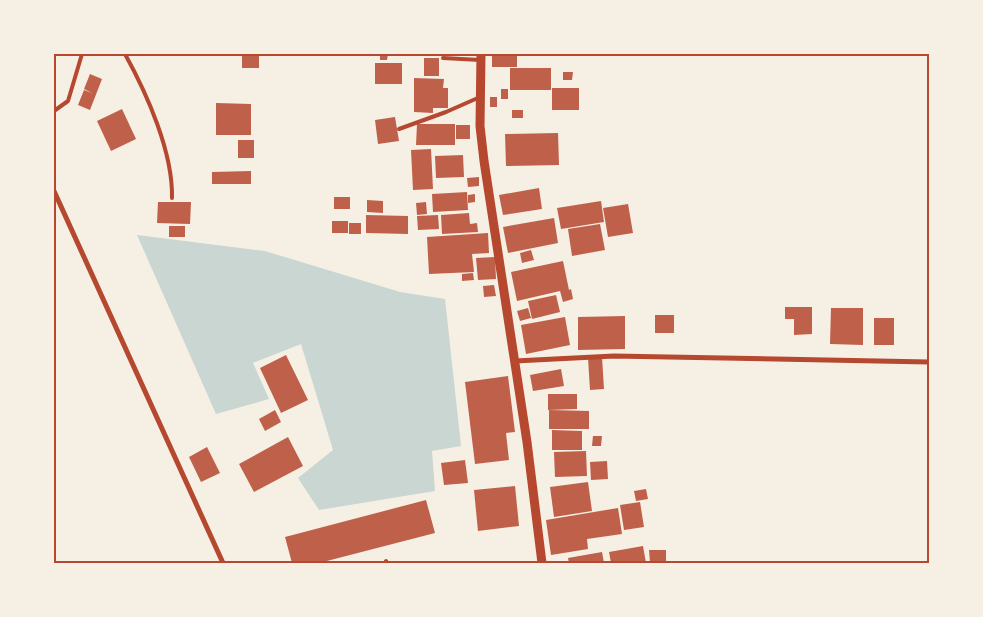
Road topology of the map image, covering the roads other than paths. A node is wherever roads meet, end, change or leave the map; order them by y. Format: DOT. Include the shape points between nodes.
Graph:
graph roads {
  1 [pos="82,54"];
  2 [pos="125,54"];
  3 [pos="480,57"];
  4 [pos="443,58"];
  5 [pos="480,97"];
  6 [pos="54,111"];
  7 [pos="400,129"];
  8 [pos="54,191"];
  9 [pos="172,198"];
  10 [pos="515,361"];
  11 [pos="929,362"];
  12 [pos="223,563"];
  13 [pos="542,563"];
  1 -- 6 [label="lane" via="68,101"];
  2 -- 9 [label="lane" via="143,87 160,135 172,180"];
  3 -- 4 [label="lane"];
  3 -- 5 [label="street"];
  5 -- 7 [label="lane"];
  5 -- 10 [label="street" via="484,161"];
  8 -- 12 [label="street"];
  10 -- 11 [label="street" via="614,356"];
  10 -- 13 [label="street"];
}
